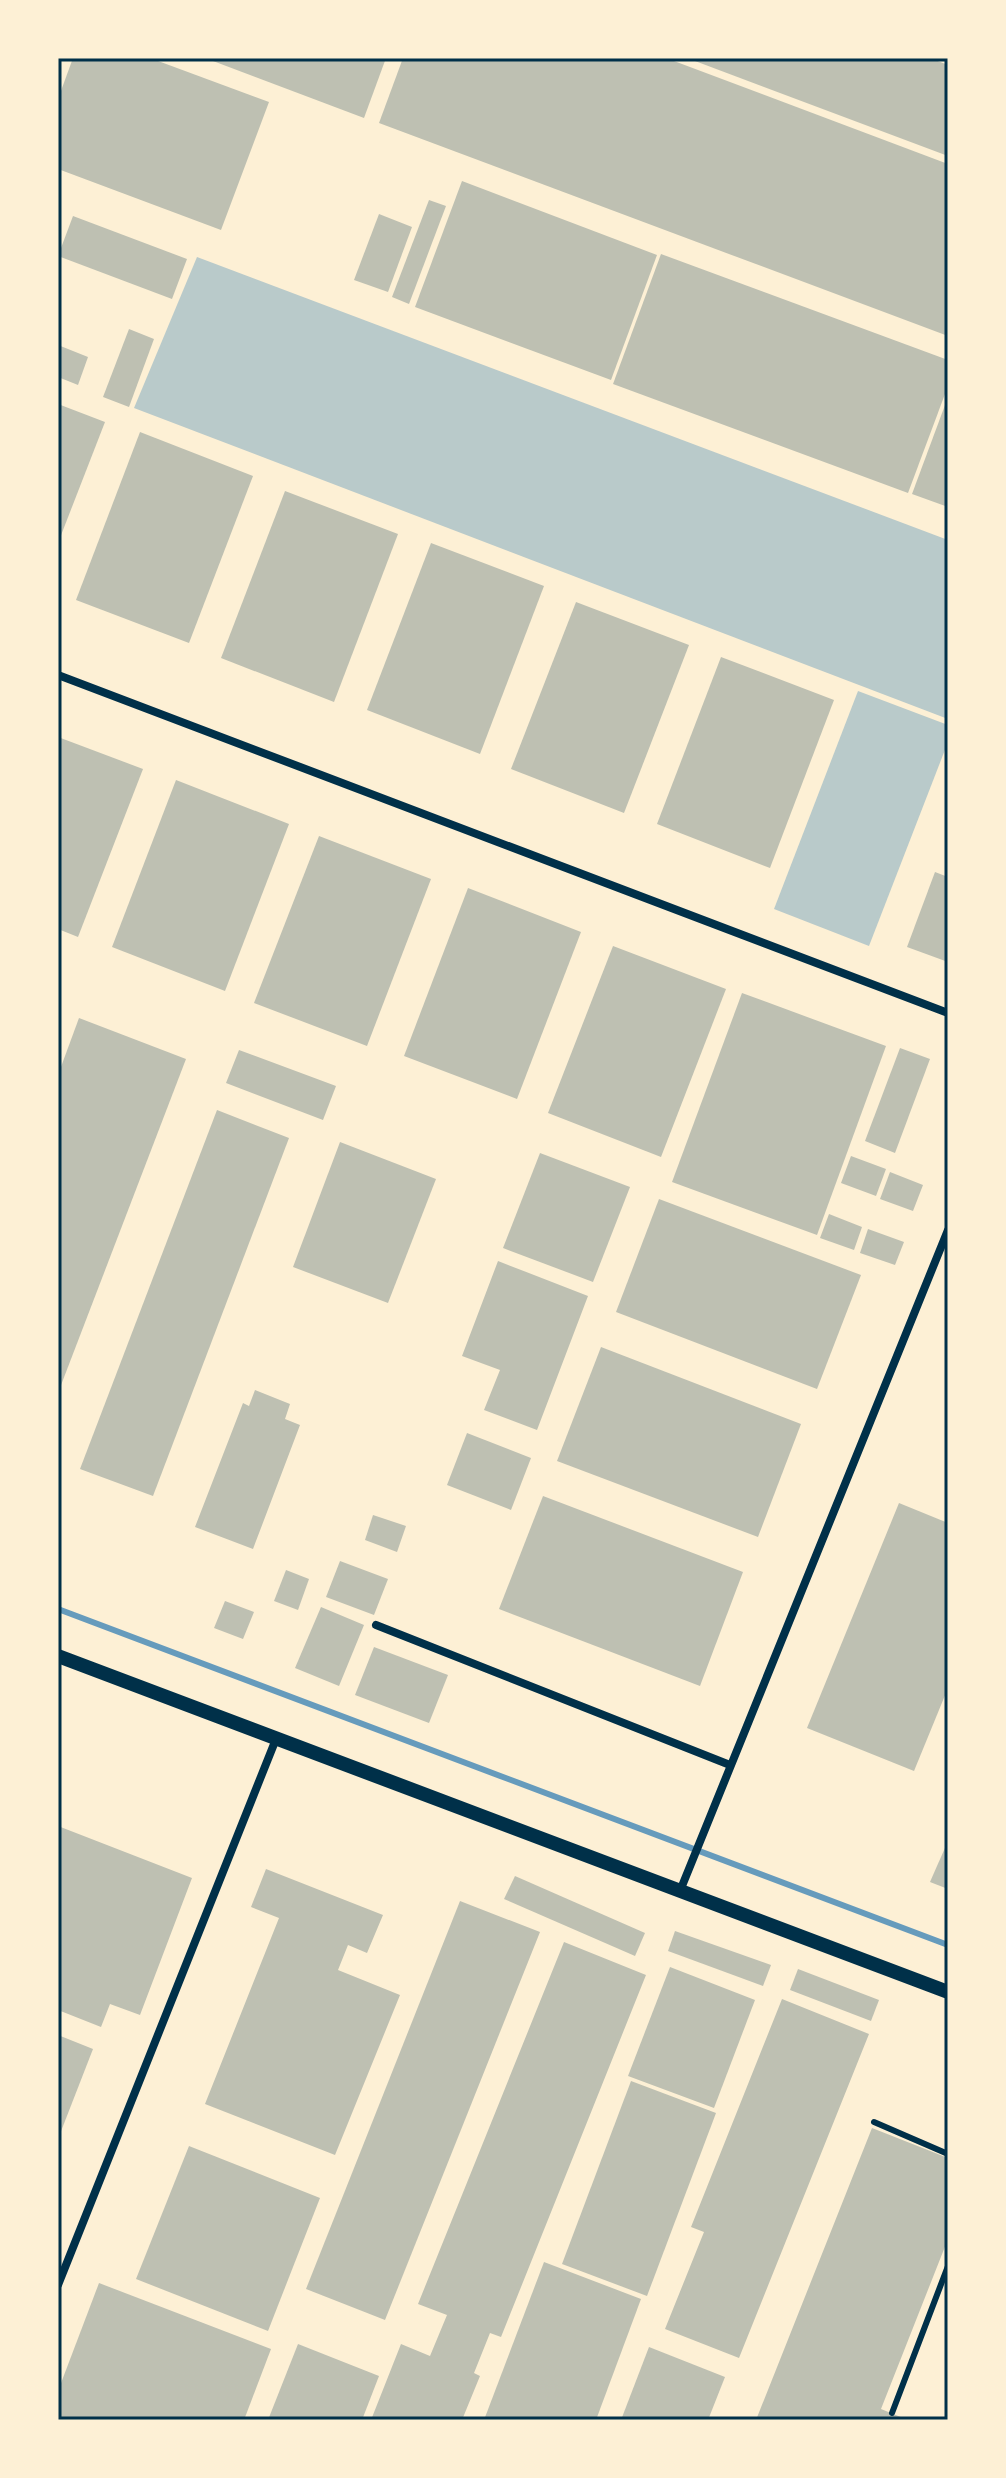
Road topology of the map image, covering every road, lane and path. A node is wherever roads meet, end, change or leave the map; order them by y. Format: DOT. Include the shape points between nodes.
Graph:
graph roads {
  1 [pos="58,675"];
  2 [pos="948,1013"];
  3 [pos="948,1230"];
  4 [pos="376,1625"];
  5 [pos="58,1656"];
  6 [pos="276,1739"];
  7 [pos="730,1765"];
  8 [pos="680,1891"];
  9 [pos="948,1992"];
  10 [pos="874,2122"];
  11 [pos="948,2154"];
  12 [pos="948,2266"];
  13 [pos="58,2285"];
  14 [pos="892,2413"];
  1 -- 2 [label="street"];
  3 -- 7 [label="street"];
  4 -- 7 [label="street"];
  5 -- 6 [label="street"];
  6 -- 8 [label="street"];
  6 -- 13 [label="street"];
  7 -- 8 [label="street"];
  8 -- 9 [label="street"];
  10 -- 11 [label="lane"];
  12 -- 14 [label="lane"];
}
